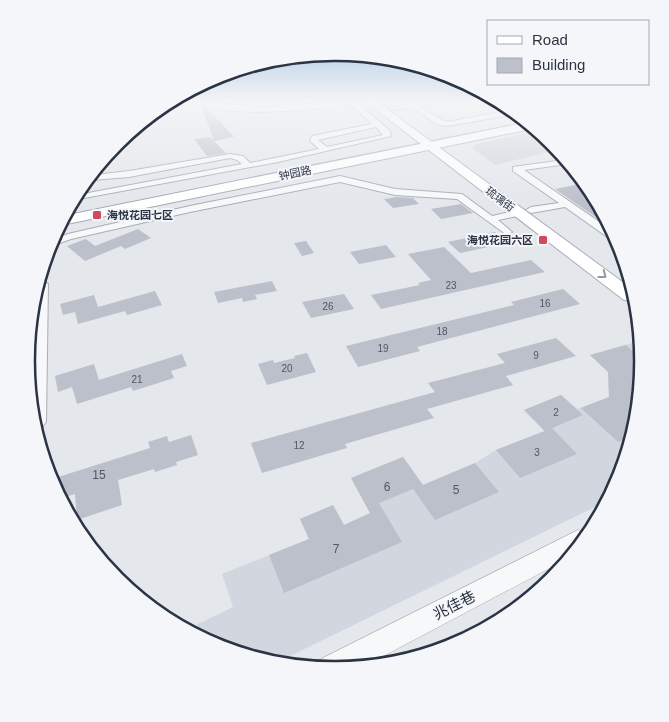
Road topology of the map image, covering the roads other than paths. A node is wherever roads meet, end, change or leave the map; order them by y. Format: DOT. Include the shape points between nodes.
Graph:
graph roads {
  1 [pos="330,135"];
  2 [pos="387,135"];
  3 [pos="420,135"];
  4 [pos="422,135"];
  5 [pos="467,135"];
  6 [pos="478,135"];
  7 [pos="432,143"];
  8 [pos="326,150"];
  9 [pos="559,163"];
  10 [pos="248,166"];
  11 [pos="98,177"];
  12 [pos="84,196"];
  13 [pos="570,206"];
  14 [pos="74,212"];
  15 [pos="528,213"];
  16 [pos="71,220"];
  17 [pos="492,221"];
  18 [pos="603,229"];
  19 [pos="506,232"];
  20 [pos="61,240"];
  21 [pos="622,276"];
  22 [pos="626,293"];
  23 [pos="42,300"];
  24 [pos="39,403"];
  25 [pos="570,545"];
  26 [pos="348,660"];
  1 -- 8 [label="street" via="315,138 314,142"];
  2 -- 8 [label="street"];
  3 -- 7 [label="main road, 琉璃街"];
  4 -- 7 [label="main road, 琉璃街"];
  5 -- 7 [label="main road, 钟园路"];
  6 -- 7 [label="main road, 钟园路"];
  7 -- 14 [label="main road, 钟园路"];
  7 -- 15 [label="main road, 琉璃街"];
  7 -- 16 [label="main road, 钟园路"];
  8 -- 10 [label="street"];
  9 -- 13 [label="street" via="516,169"];
  10 -- 11 [label="street" via="240,158 230,156"];
  10 -- 12 [label="street"];
  13 -- 15 [label="street"];
  13 -- 18 [label="street"];
  15 -- 17 [label="street"];
  15 -- 21 [label="main road, 琉璃街"];
  15 -- 22 [label="main road, 琉璃街, one-way"];
  17 -- 19 [label="street"];
  17 -- 20 [label="street" via="454,194 395,192 340,179 190,209"];
  23 -- 24 [label="street"];
  25 -- 26 [label="street, 兆佳巷"];
}
